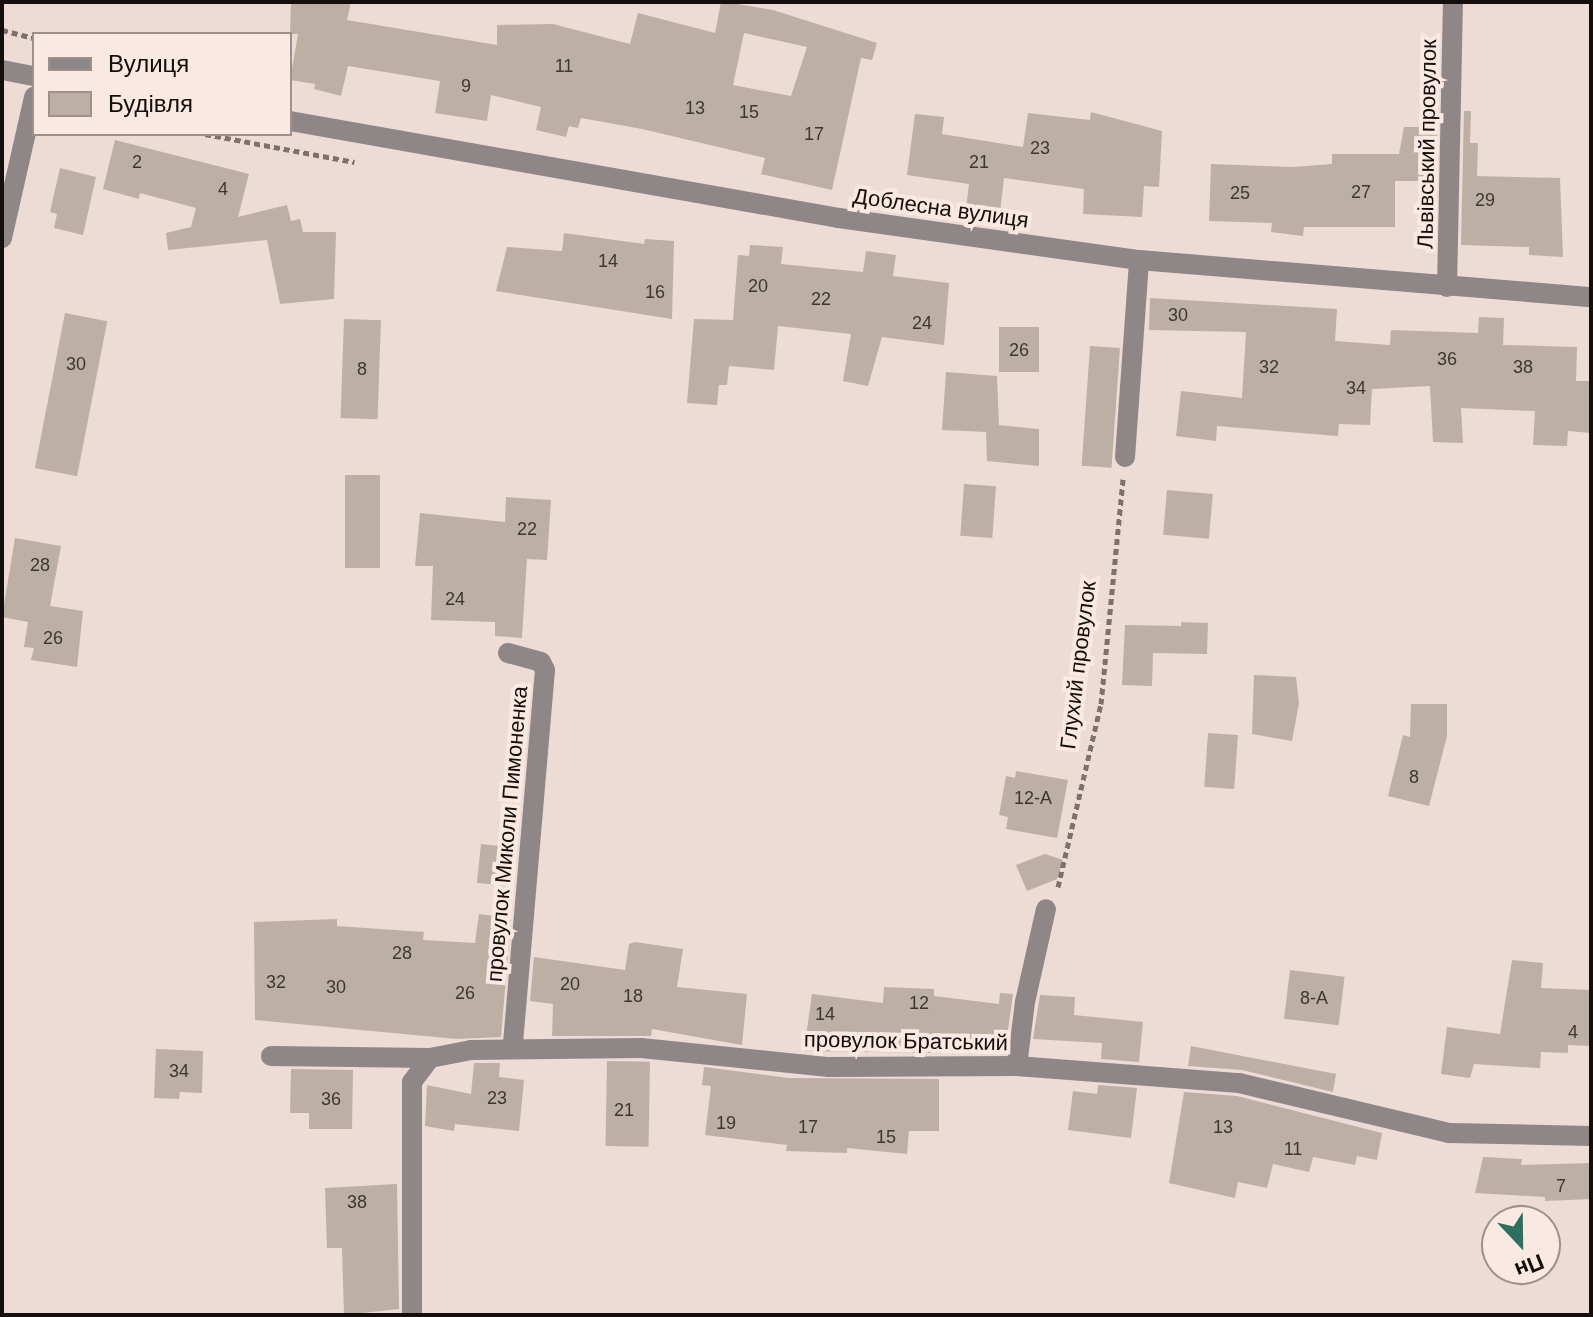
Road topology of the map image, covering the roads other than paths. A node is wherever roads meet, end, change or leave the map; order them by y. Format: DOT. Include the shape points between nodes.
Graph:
graph roads {
  1 [pos="1453,2"];
  2 [pos="2,70"];
  3 [pos="32,76"];
  4 [pos="32,106"];
  5 [pos="292,121"];
  6 [pos="2,238"];
  7 [pos="1139,260"];
  8 [pos="1447,287"];
  9 [pos="1591,297"];
  10 [pos="1125,457"];
  11 [pos="508,653"];
  12 [pos="1046,909"];
  13 [pos="513,1046"];
  14 [pos="271,1056"];
  15 [pos="430,1058"];
  16 [pos="1017,1066"];
  17 [pos="1591,1136"];
  18 [pos="412,1315"];
  1 -- 8 [label="street, Львівський провулок"];
  2 -- 3 [label="street"];
  4 -- 6 [label="street"];
  5 -- 7 [label="street, Доблесна вулиця" via="839,218"];
  7 -- 8 [label="street, Доблесна вулиця"];
  7 -- 10 [label="street"];
  8 -- 9 [label="street, Доблесна вулиця"];
  11 -- 13 [label="street, провулок Миколи Пимоненка" via="541,662 545,670"];
  12 -- 16 [label="street"];
  13 -- 15 [label="street, провулок Братський"];
  13 -- 16 [label="street, провулок Братський" via="641,1048 829,1067"];
  14 -- 15 [label="street, провулок Братський"];
  15 -- 18 [label="street" via="412,1082 409,1107"];
  16 -- 17 [label="street, провулок Братський" via="1239,1083 1449,1133"];
}
